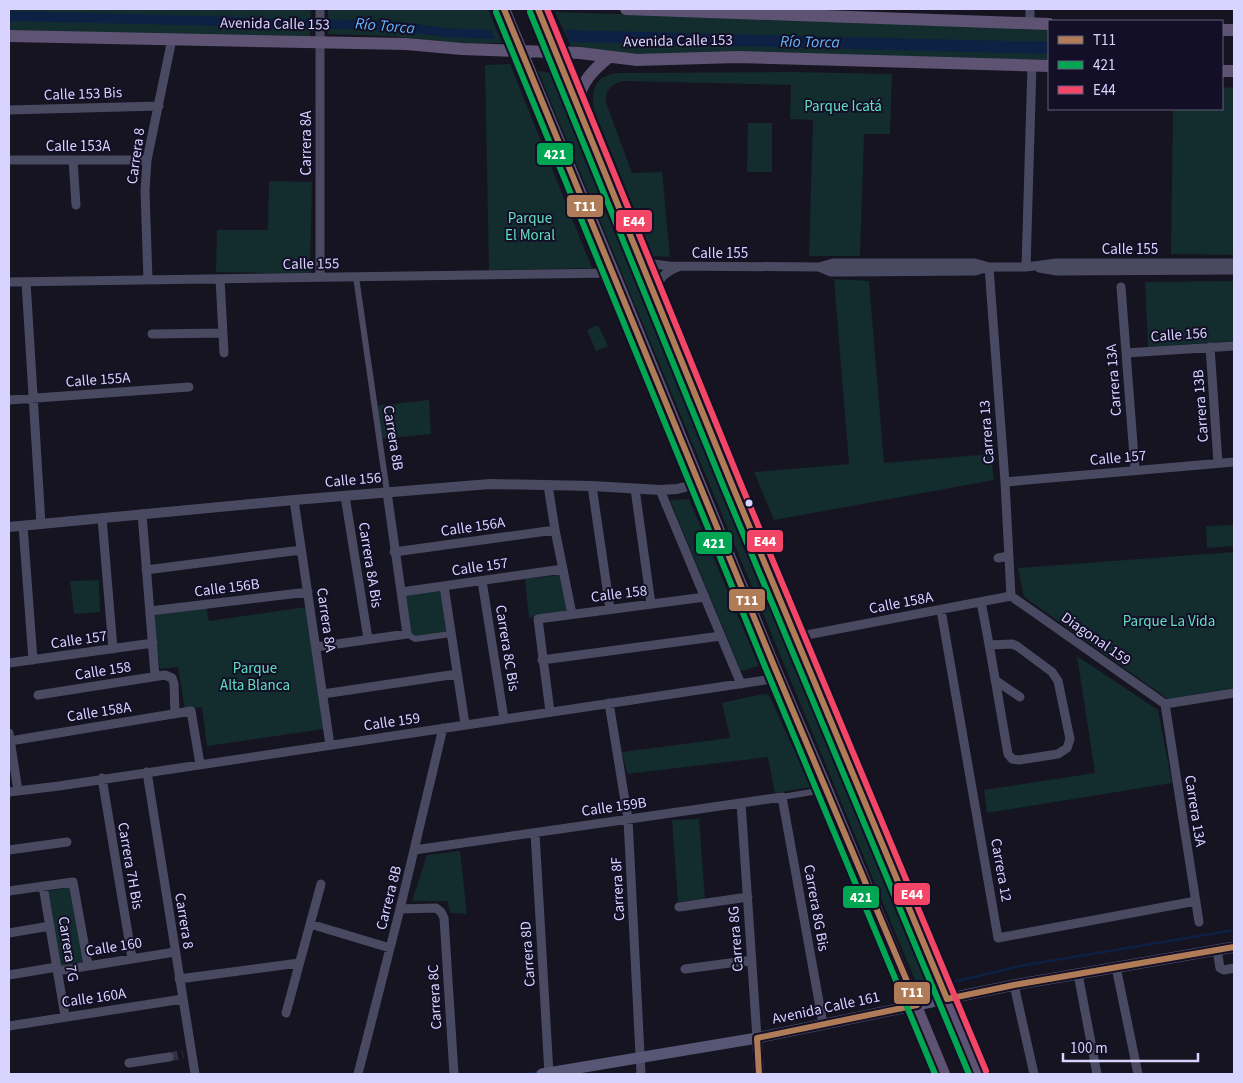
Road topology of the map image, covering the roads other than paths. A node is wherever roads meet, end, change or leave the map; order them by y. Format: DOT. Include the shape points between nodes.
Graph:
graph roads {
  1 [pos="504,9"];
  2 [pos="538,9"];
  3 [pos="626,9"];
  4 [pos="1030,9"];
  5 [pos="320,11"];
  6 [pos="839,12"];
  7 [pos="1030,23"];
  8 [pos="1048,24"];
  9 [pos="9,36"];
  10 [pos="320,37"];
  11 [pos="172,39"];
  12 [pos="520,47"];
  13 [pos="554,48"];
  14 [pos="609,57"];
  15 [pos="1032,65"];
  16 [pos="1048,66"];
  17 [pos="578,102"];
  18 [pos="159,106"];
  19 [pos="9,110"];
  20 [pos="9,160"];
  21 [pos="73,160"];
  22 [pos="148,160"];
  23 [pos="76,205"];
  24 [pos="640,257"];
  25 [pos="1234,263"];
  26 [pos="680,266"];
  27 [pos="989,267"];
  28 [pos="1026,267"];
  29 [pos="1234,270"];
  30 [pos="614,273"];
  31 [pos="320,277"];
  32 [pos="356,277"];
  33 [pos="220,279"];
  34 [pos="148,280"];
  35 [pos="9,282"];
  36 [pos="26,282"];
  37 [pos="1121,287"];
  38 [pos="654,292"];
  39 [pos="223,333"];
  40 [pos="152,334"];
  41 [pos="1234,346"];
  42 [pos="1210,348"];
  43 [pos="224,353"];
  44 [pos="1126,353"];
  45 [pos="189,387"];
  46 [pos="33,398"];
  47 [pos="9,400"];
  48 [pos="1234,462"];
  49 [pos="1218,463"];
  50 [pos="1135,470"];
  51 [pos="1005,482"];
  52 [pos="700,483"];
  53 [pos="548,485"];
  54 [pos="592,486"];
  55 [pos="635,489"];
  56 [pos="660,490"];
  57 [pos="387,492"];
  58 [pos="345,496"];
  59 [pos="294,500"];
  60 [pos="142,514"];
  61 [pos="102,518"];
  62 [pos="41,524"];
  63 [pos="23,526"];
  64 [pos="9,527"];
  65 [pos="555,530"];
  66 [pos="301,550"];
  67 [pos="394,552"];
  68 [pos="1009,556"];
  69 [pos="998,558"];
  70 [pos="563,569"];
  71 [pos="146,570"];
  72 [pos="482,581"];
  73 [pos="444,586"];
  74 [pos="308,592"];
  75 [pos="401,592"];
  76 [pos="1011,596"];
  77 [pos="705,597"];
  78 [pos="981,602"];
  79 [pos="651,604"];
  80 [pos="610,609"];
  81 [pos="941,610"];
  82 [pos="150,611"];
  83 [pos="572,614"];
  84 [pos="407,634"];
  85 [pos="451,634"];
  86 [pos="721,636"];
  87 [pos="796,637"];
  88 [pos="368,639"];
  89 [pos="153,644"];
  90 [pos="989,645"];
  91 [pos="316,647"];
  92 [pos="113,649"];
  93 [pos="33,660"];
  94 [pos="542,660"];
  95 [pos="9,663"];
  96 [pos="457,674"];
  97 [pos="156,676"];
  98 [pos="779,678"];
  99 [pos="995,680"];
  100 [pos="741,684"];
  101 [pos="1234,693"];
  102 [pos="323,694"];
  103 [pos="38,695"];
  104 [pos="1020,697"];
  105 [pos="609,703"];
  106 [pos="1165,704"];
  107 [pos="550,712"];
  108 [pos="176,714"];
  109 [pos="504,719"];
  110 [pos="465,724"];
  111 [pos="443,728"];
  112 [pos="10,737"];
  113 [pos="330,744"];
  114 [pos="200,764"];
  115 [pos="147,772"];
  116 [pos="102,778"];
  117 [pos="18,791"];
  118 [pos="818,791"];
  119 [pos="9,792"];
  120 [pos="782,797"];
  121 [pos="741,802"];
  122 [pos="628,819"];
  123 [pos="535,833"];
  124 [pos="67,842"];
  125 [pos="9,850"];
  126 [pos="414,850"];
  127 [pos="321,884"];
  128 [pos="43,886"];
  129 [pos="9,891"];
  130 [pos="748,896"];
  131 [pos="1196,902"];
  132 [pos="679,908"];
  133 [pos="400,909"];
  134 [pos="1199,922"];
  135 [pos="310,924"];
  136 [pos="50,926"];
  137 [pos="9,933"];
  138 [pos="1234,947"];
  139 [pos="390,948"];
  140 [pos="1216,950"];
  141 [pos="175,952"];
  142 [pos="132,958"];
  143 [pos="752,960"];
  144 [pos="299,963"];
  145 [pos="88,965"];
  146 [pos="1116,967"];
  147 [pos="1234,968"];
  148 [pos="57,969"];
  149 [pos="685,969"];
  150 [pos="1078,974"];
  151 [pos="9,975"];
  152 [pos="180,979"];
  153 [pos="1014,985"];
  154 [pos="183,999"];
  155 [pos="947,999"];
  156 [pos="916,1005"];
  157 [pos="286,1013"];
  158 [pos="65,1016"];
  159 [pos="823,1024"];
  160 [pos="9,1026"];
  161 [pos="757,1038"];
  162 [pos="169,1057"];
  163 [pos="640,1059"];
  164 [pos="129,1063"];
  165 [pos="195,1074"];
  166 [pos="358,1074"];
  167 [pos="454,1074"];
  168 [pos="546,1074"];
  169 [pos="641,1074"];
  170 [pos="759,1074"];
  171 [pos="944,1074"];
  172 [pos="978,1074"];
  173 [pos="1034,1074"];
  174 [pos="1097,1074"];
  175 [pos="1138,1074"];
  1 -- 12 [label="main road"];
  2 -- 13 [label="main road"];
  3 -- 6 [label="main road, Avenida Calle 153"];
  4 -- 7 [label="street"];
  5 -- 10 [label="street, Carrera 8A"];
  6 -- 7 [label="main road, Avenida Calle 153"];
  7 -- 8 [label="main road, Avenida Calle 153"];
  9 -- 11 [label="main road, Avenida Calle 153"];
  10 -- 11 [label="main road, Avenida Calle 153"];
  10 -- 12 [label="main road, Avenida Calle 153" via="446,48"];
  10 -- 31 [label="street, Carrera 8A"];
  11 -- 18 [label="street, Carrera 8"];
  12 -- 13 [label="main road, Avenida Calle 153"];
  12 -- 30 [label="main road"];
  13 -- 14 [label="main road, Avenida Calle 153"];
  13 -- 17 [label="main road"];
  14 -- 15 [label="main road, Avenida Calle 153" via="653,60 745,57"];
  14 -- 17 [label="main road" via="586,79"];
  15 -- 16 [label="main road, Avenida Calle 153"];
  15 -- 28 [label="street"];
  17 -- 24 [label="main road"];
  18 -- 19 [label="street, Calle 153 Bis"];
  18 -- 22 [label="street, Carrera 8"];
  20 -- 21 [label="street, Calle 153A"];
  21 -- 22 [label="street, Calle 153A"];
  21 -- 23 [label="street"];
  22 -- 34 [label="street, Carrera 8" via="145,191"];
  24 -- 26 [label="street, Calle 155" via="653,264"];
  24 -- 38 [label="main road"];
  25 -- 28 [label="street, Calle 155" via="1057,263"];
  26 -- 27 [label="street, Calle 155" via="975,263"];
  26 -- 38 [label="street, Calle 155" via="661,277"];
  27 -- 28 [label="street, Calle 155"];
  27 -- 51 [label="street, Carrera 13"];
  28 -- 29 [label="street, Calle 155" via="1057,271"];
  30 -- 32 [label="street, Calle 155"];
  30 -- 52 [label="main road"];
  31 -- 32 [label="street, Calle 155"];
  31 -- 33 [label="street, Calle 155"];
  32 -- 57 [label="street, Carrera 8B"];
  33 -- 34 [label="street, Calle 155"];
  33 -- 39 [label="street"];
  34 -- 36 [label="street, Calle 155"];
  35 -- 36 [label="street, Calle 155"];
  36 -- 46 [label="street"];
  37 -- 44 [label="street, Carrera 13A"];
  38 -- 87 [label="main road"];
  39 -- 40 [label="street"];
  39 -- 43 [label="street"];
  41 -- 42 [label="street, Calle 156"];
  42 -- 44 [label="street, Calle 156"];
  42 -- 49 [label="street, Carrera 13B"];
  44 -- 50 [label="street, Carrera 13A"];
  45 -- 46 [label="street, Calle 155A"];
  46 -- 47 [label="street, Calle 155A"];
  46 -- 62 [label="street"];
  48 -- 49 [label="street, Calle 157"];
  49 -- 50 [label="street, Calle 157"];
  50 -- 51 [label="street, Calle 157"];
  51 -- 68 [label="street, Carrera 13"];
  52 -- 56 [label="street, Calle 156"];
  52 -- 98 [label="main road"];
  53 -- 54 [label="street, Calle 156"];
  53 -- 57 [label="street, Calle 156" via="490,484"];
  53 -- 65 [label="street"];
  54 -- 55 [label="street, Calle 156"];
  54 -- 80 [label="street"];
  55 -- 56 [label="street, Calle 156"];
  55 -- 79 [label="street"];
  56 -- 77 [label="street"];
  57 -- 58 [label="street, Calle 156"];
  57 -- 67 [label="street, Carrera 8B"];
  58 -- 59 [label="street, Calle 156"];
  58 -- 88 [label="street, Carrera 8A Bis"];
  59 -- 60 [label="street, Calle 156"];
  59 -- 66 [label="street, Carrera 8A"];
  60 -- 61 [label="street, Calle 156"];
  60 -- 71 [label="street"];
  61 -- 62 [label="street, Calle 156"];
  61 -- 92 [label="street"];
  62 -- 63 [label="street, Calle 156"];
  63 -- 64 [label="street, Calle 156"];
  63 -- 93 [label="street"];
  65 -- 67 [label="street, Calle 156A"];
  65 -- 70 [label="street"];
  66 -- 71 [label="street"];
  66 -- 74 [label="street, Carrera 8A"];
  67 -- 75 [label="street, Carrera 8B"];
  68 -- 69 [label="street"];
  68 -- 76 [label="street, Carrera 13"];
  70 -- 72 [label="street, Calle 157"];
  70 -- 83 [label="street"];
  71 -- 82 [label="street"];
  72 -- 73 [label="street, Calle 157"];
  72 -- 109 [label="street, Carrera 8C Bis"];
  73 -- 75 [label="street, Calle 157"];
  73 -- 85 [label="street"];
  74 -- 82 [label="street, Calle 156B"];
  74 -- 91 [label="street, Carrera 8A"];
  75 -- 84 [label="street, Carrera 8B"];
  76 -- 78 [label="street, Calle 158A"];
  76 -- 106 [label="street, Diagonal 159"];
  77 -- 79 [label="street, Calle 158"];
  77 -- 86 [label="street"];
  78 -- 81 [label="street, Calle 158A"];
  78 -- 90 [label="street"];
  79 -- 80 [label="street, Calle 158"];
  80 -- 83 [label="street, Calle 158"];
  81 -- 87 [label="street, Calle 158A"];
  81 -- 131 [label="street, Carrera 12" via="998,938"];
  82 -- 89 [label="street"];
  83 -- 94 [label="street, Calle 158" via="538,619"];
  84 -- 85 [label="street" via="415,638"];
  84 -- 88 [label="street"];
  85 -- 96 [label="street"];
  86 -- 94 [label="street"];
  86 -- 100 [label="street"];
  87 -- 155 [label="main road"];
  88 -- 91 [label="street"];
  89 -- 92 [label="street, Calle 157"];
  89 -- 97 [label="street"];
  90 -- 99 [label="street"];
  90 -- 99 [label="street" via="1017,646 1052,672 1058,681 1070,739 1066,748 1058,754 1012,759 1008,754"];
  91 -- 102 [label="street, Carrera 8A"];
  92 -- 93 [label="street, Calle 157"];
  93 -- 95 [label="street, Calle 157"];
  94 -- 107 [label="street"];
  96 -- 102 [label="street"];
  96 -- 110 [label="street"];
  97 -- 103 [label="street, Calle 158"];
  97 -- 108 [label="street, Calle 158" via="172,678"];
  98 -- 100 [label="street, Calle 159"];
  98 -- 156 [label="main road"];
  99 -- 104 [label="street"];
  100 -- 105 [label="street, Calle 159"];
  101 -- 106 [label="street"];
  102 -- 113 [label="street, Carrera 8A"];
  105 -- 107 [label="street, Calle 159"];
  105 -- 122 [label="street, Carrera 8F"];
  106 -- 131 [label="street, Carrera 13A"];
  107 -- 109 [label="street, Calle 159"];
  108 -- 112 [label="street, Calle 158A"];
  108 -- 114 [label="street, Calle 158A" via="191,711"];
  109 -- 110 [label="street, Calle 159"];
  110 -- 111 [label="street, Calle 159"];
  111 -- 113 [label="street, Calle 159"];
  111 -- 126 [label="street, Carrera 8B"];
  112 -- 117 [label="street"];
  113 -- 114 [label="street, Calle 159"];
  114 -- 115 [label="street, Calle 159"];
  115 -- 116 [label="street, Calle 159"];
  115 -- 141 [label="street, Carrera 8"];
  116 -- 117 [label="street, Calle 159"];
  116 -- 142 [label="street, Carrera 7H Bis"];
  117 -- 119 [label="street, Calle 159"];
  118 -- 120 [label="street, Calle 159B"];
  120 -- 121 [label="street, Calle 159B"];
  120 -- 159 [label="street, Carrera 8G Bis"];
  121 -- 122 [label="street, Calle 159B"];
  121 -- 130 [label="street, Carrera 8G"];
  122 -- 123 [label="street, Calle 159B"];
  122 -- 163 [label="street, Carrera 8F"];
  123 -- 126 [label="street, Calle 159B"];
  123 -- 168 [label="street, Carrera 8D"];
  124 -- 125 [label="street"];
  126 -- 133 [label="street, Carrera 8B"];
  127 -- 135 [label="street"];
  128 -- 129 [label="street"];
  128 -- 136 [label="street, Carrera 7G"];
  128 -- 145 [label="street" via="73,882"];
  130 -- 132 [label="street"];
  130 -- 143 [label="street, Carrera 8G"];
  131 -- 134 [label="street, Carrera 13A"];
  133 -- 139 [label="street, Carrera 8B"];
  133 -- 167 [label="street, Carrera 8C" via="436,908 444,918"];
  135 -- 139 [label="street"];
  135 -- 144 [label="street"];
  136 -- 137 [label="street"];
  136 -- 148 [label="street, Carrera 7G"];
  138 -- 140 [label="main road, Avenida Calle 161"];
  139 -- 166 [label="street, Carrera 8B"];
  140 -- 146 [label="main road, Avenida Calle 161"];
  140 -- 147 [label="street" via="1220,968"];
  141 -- 142 [label="street, Calle 160"];
  141 -- 152 [label="street, Carrera 8"];
  142 -- 145 [label="street, Calle 160"];
  143 -- 149 [label="street"];
  143 -- 161 [label="street, Carrera 8G"];
  144 -- 152 [label="street"];
  144 -- 157 [label="street"];
  145 -- 148 [label="street, Calle 160"];
  146 -- 150 [label="main road, Avenida Calle 161"];
  146 -- 175 [label="street"];
  148 -- 151 [label="street, Calle 160"];
  148 -- 158 [label="street, Carrera 7G"];
  150 -- 153 [label="main road, Avenida Calle 161"];
  150 -- 174 [label="street"];
  152 -- 154 [label="street, Carrera 8"];
  153 -- 155 [label="main road, Avenida Calle 161"];
  153 -- 173 [label="street"];
  154 -- 158 [label="street, Calle 160A"];
  154 -- 165 [label="street, Carrera 8" via="187,1054"];
  155 -- 156 [label="main road, Avenida Calle 161"];
  155 -- 172 [label="main road"];
  156 -- 159 [label="main road, Avenida Calle 161"];
  156 -- 171 [label="main road"];
  158 -- 160 [label="street, Calle 160A"];
  159 -- 161 [label="main road, Avenida Calle 161"];
  161 -- 163 [label="main road, Avenida Calle 161"];
  161 -- 170 [label="street, Carrera 8G"];
  162 -- 164 [label="street"];
  163 -- 168 [label="main road, Avenida Calle 161"];
  163 -- 169 [label="street, Carrera 8F"];
}
